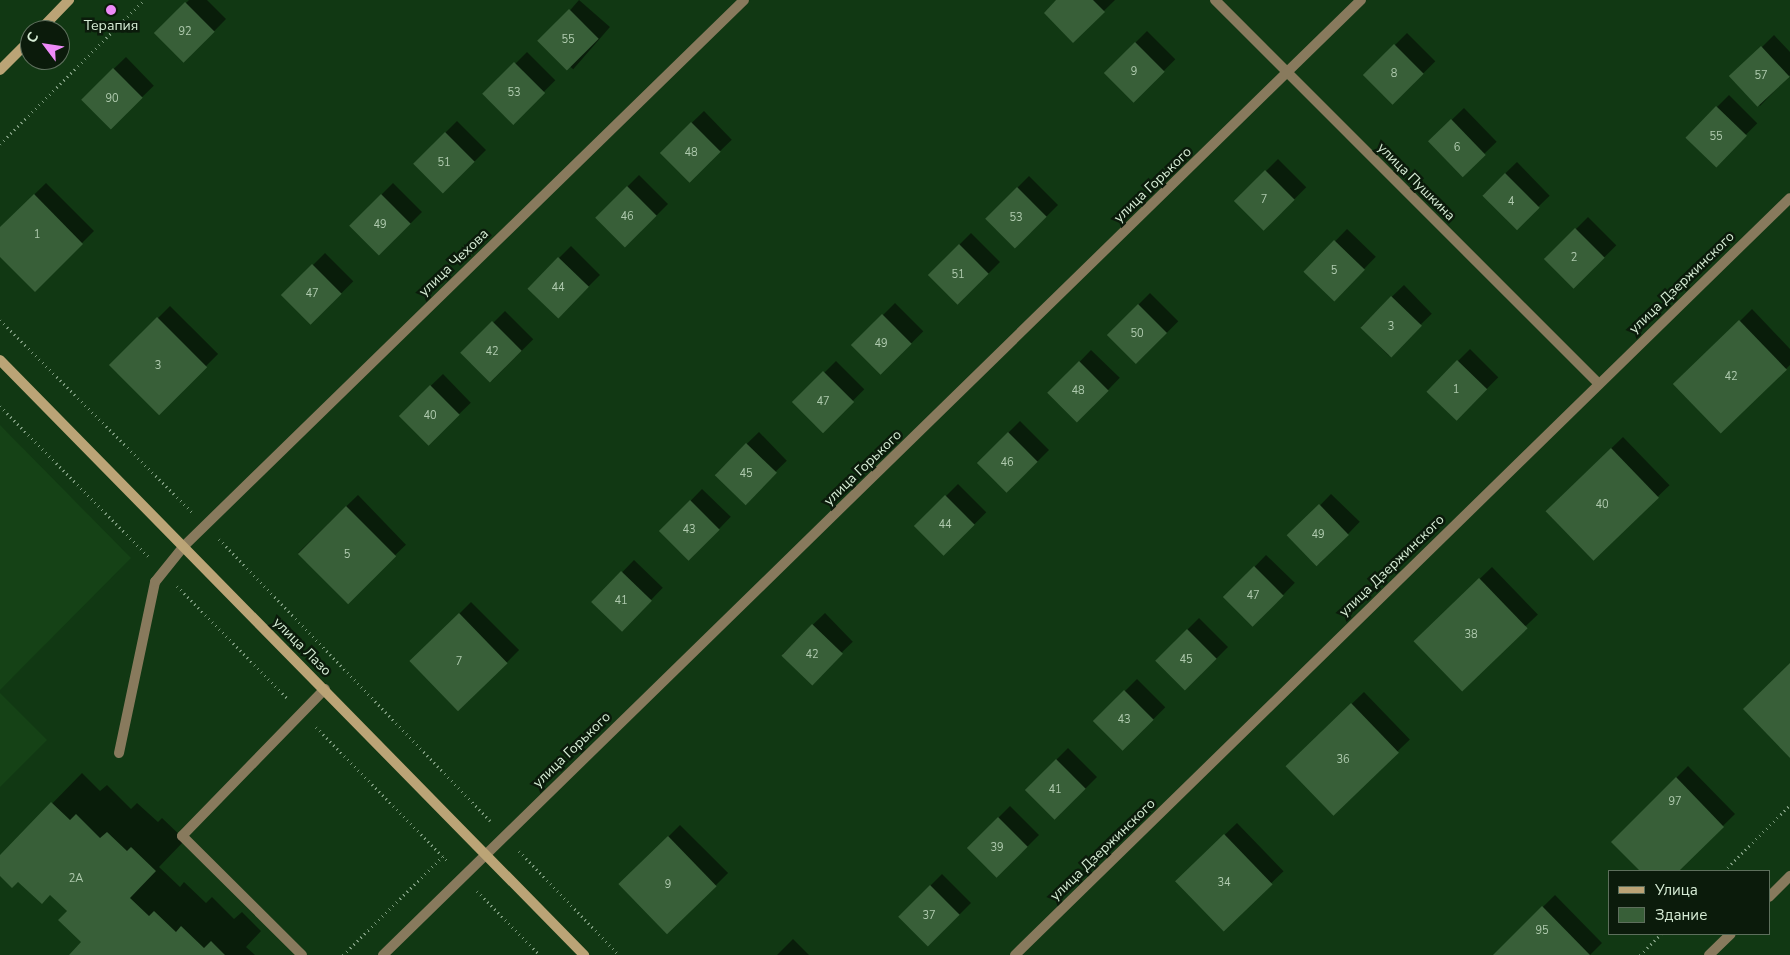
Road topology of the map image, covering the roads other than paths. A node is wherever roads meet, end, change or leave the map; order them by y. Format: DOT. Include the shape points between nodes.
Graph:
graph roads {
  1 [pos="70,0"];
  2 [pos="744,0"];
  3 [pos="1215,0"];
  4 [pos="1361,0"];
  5 [pos="50,20"];
  6 [pos="20,50"];
  7 [pos="0,70"];
  8 [pos="1287,73"];
  9 [pos="1790,198"];
  10 [pos="0,360"];
  11 [pos="1598,383"];
  12 [pos="184,546"];
  13 [pos="325,689"];
  14 [pos="120,753"];
  15 [pos="486,853"];
  16 [pos="1790,876"];
  17 [pos="1770,896"];
  18 [pos="1730,935"];
  19 [pos="302,955"];
  20 [pos="383,955"];
  21 [pos="584,955"];
  22 [pos="1016,955"];
  23 [pos="1709,955"];
  1 -- 5 [label="street"];
  2 -- 12 [label="street, улица Чехова"];
  3 -- 8 [label="street, улица Пушкина"];
  4 -- 8 [label="street, улица Горького"];
  6 -- 7 [label="street"];
  8 -- 11 [label="street, улица Пушкина"];
  8 -- 15 [label="street, улица Горького"];
  9 -- 11 [label="street, улица Дзержинского"];
  10 -- 12 [label="street, улица Лазо"];
  11 -- 22 [label="street, улица Дзержинского"];
  12 -- 13 [label="street, улица Лазо"];
  12 -- 14 [label="street, улица Чехова" via="155,582"];
  13 -- 15 [label="street, улица Лазо"];
  13 -- 19 [label="street" via="182,836"];
  15 -- 20 [label="street, улица Горького"];
  15 -- 21 [label="street, улица Лазо"];
  16 -- 17 [label="street"];
  18 -- 23 [label="street"];
}
